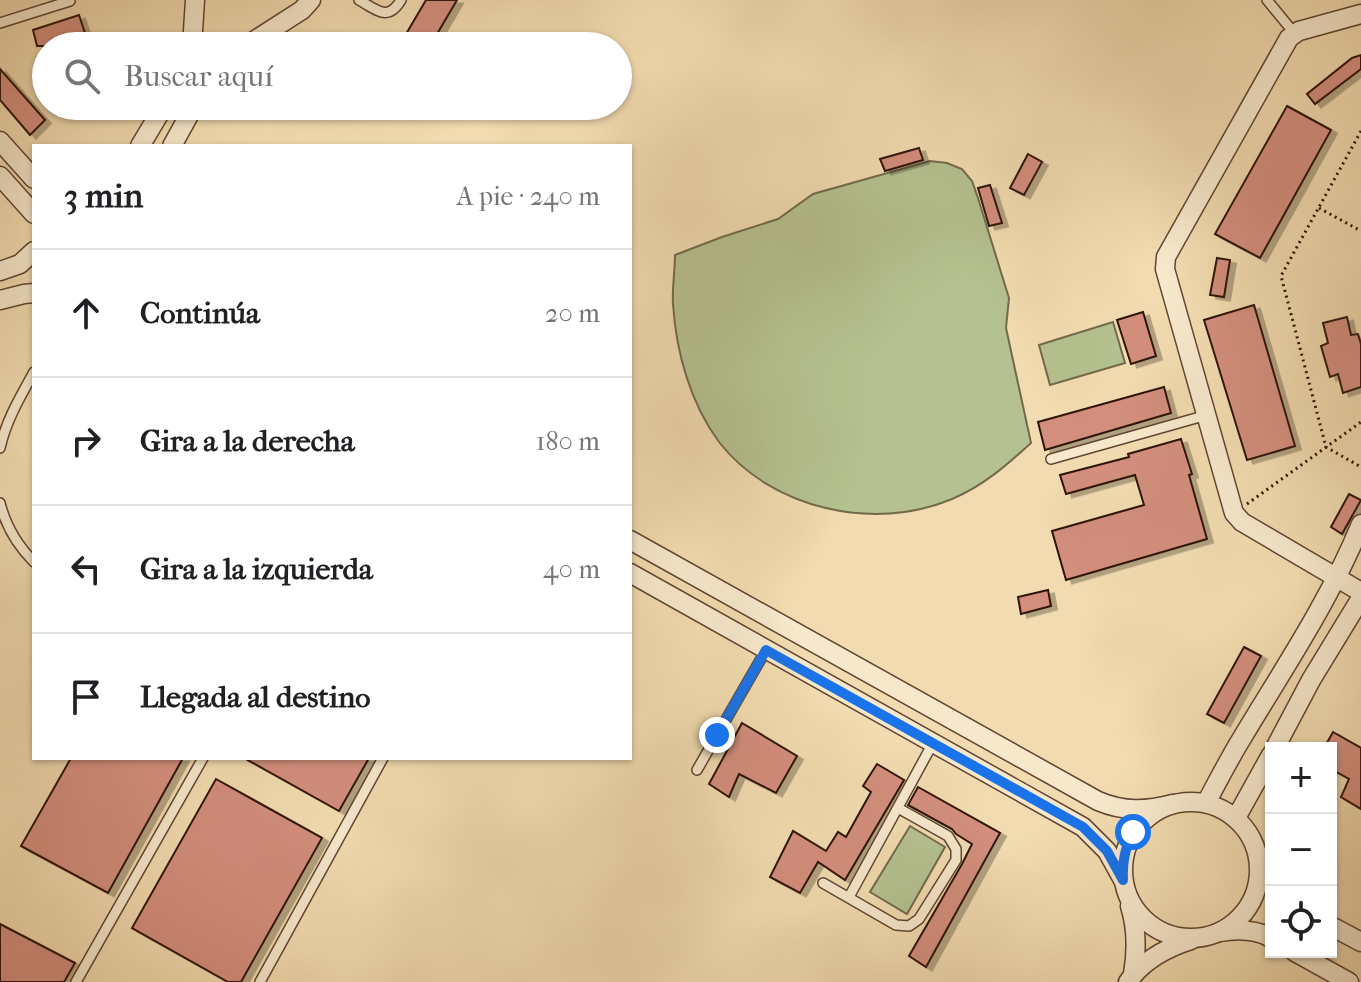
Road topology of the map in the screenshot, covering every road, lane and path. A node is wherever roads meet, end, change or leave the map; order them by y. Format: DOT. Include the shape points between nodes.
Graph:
graph roads {
  1 [pos="195,0"];
  2 [pos="311,0"];
  3 [pos="359,0"];
  4 [pos="401,0"];
  5 [pos="1267,0"];
  6 [pos="70,1"];
  7 [pos="1361,14"];
  8 [pos="0,23"];
  9 [pos="193,32"];
  10 [pos="268,32"];
  11 [pos="1295,34"];
  12 [pos="156,120"];
  13 [pos="186,120"];
  14 [pos="1361,131"];
  15 [pos="0,141"];
  16 [pos="141,144"];
  17 [pos="173,144"];
  18 [pos="0,176"];
  19 [pos="32,177"];
  20 [pos="1318,207"];
  21 [pos="32,212"];
  22 [pos="1361,231"];
  23 [pos="32,253"];
  24 [pos="0,271"];
  25 [pos="32,293"];
  26 [pos="0,300"];
  27 [pos="32,376"];
  28 [pos="1207,415"];
  29 [pos="1361,422"];
  30 [pos="1326,447"];
  31 [pos="0,448"];
  32 [pos="1051,459"];
  33 [pos="1361,467"];
  34 [pos="0,503"];
  35 [pos="1234,513"];
  36 [pos="1361,524"];
  37 [pos="632,541"];
  38 [pos="32,560"];
  39 [pos="632,574"];
  40 [pos="1337,579"];
  41 [pos="1361,595"];
  42 [pos="766,650"];
  43 [pos="1287,667"];
  44 [pos="1311,680"];
  45 [pos="1278,742"];
  46 [pos="933,743"];
  47 [pos="202,760"];
  48 [pos="382,760"];
  49 [pos="1265,766"];
  50 [pos="697,770"];
  51 [pos="1206,803"];
  52 [pos="1173,804"];
  53 [pos="898,808"];
  54 [pos="1236,818"];
  55 [pos="1259,861"];
  56 [pos="1265,874"];
  57 [pos="823,883"];
  58 [pos="1124,886"];
  59 [pos="849,897"];
  60 [pos="1337,929"];
  61 [pos="1208,935"];
  62 [pos="1265,935"];
  63 [pos="1361,942"];
  64 [pos="1306,958"];
  65 [pos="1131,978"];
  66 [pos="76,982"];
  67 [pos="260,982"];
  68 [pos="1349,982"];
  1 -- 9 [label="street"];
  2 -- 10 [label="street"];
  3 -- 4 [label="lane" via="384,13"];
  5 -- 11 [label="lane"];
  6 -- 8 [label="lane"];
  7 -- 11 [label="street"];
  11 -- 28 [label="street" via="1166,257"];
  12 -- 16 [label="street"];
  13 -- 17 [label="street"];
  14 -- 20 [label="path"];
  15 -- 19 [label="street"];
  18 -- 21 [label="street"];
  20 -- 22 [label="path"];
  20 -- 30 [label="path" via="1281,276"];
  23 -- 24 [label="street"];
  25 -- 26 [label="street"];
  27 -- 31 [label="lane"];
  28 -- 32 [label="lane"];
  28 -- 35 [label="street"];
  29 -- 30 [label="path"];
  30 -- 33 [label="path"];
  30 -- 35 [label="path"];
  34 -- 38 [label="lane" via="19,547"];
  35 -- 40 [label="street"];
  36 -- 40 [label="street"];
  37 -- 52 [label="street" via="1098,801 1138,810"];
  39 -- 42 [label="street"];
  40 -- 41 [label="street"];
  40 -- 43 [label="street"];
  41 -- 44 [label="street"];
  42 -- 46 [label="street"];
  42 -- 50 [label="lane"];
  43 -- 44 [label="street"];
  43 -- 51 [label="street"];
  44 -- 45 [label="street"];
  46 -- 53 [label="lane"];
  46 -- 58 [label="street" via="1083,827 1107,851"];
  47 -- 66 [label="lane"];
  48 -- 67 [label="lane"];
  49 -- 54 [label="street"];
  51 -- 52 [label="street"];
  51 -- 54 [label="street"];
  52 -- 58 [label="street" via="1133,832 1122,864"];
  53 -- 59 [label="lane"];
  53 -- 59 [label="lane" via="948,836 956,860 919,919 909,926 896,925"];
  54 -- 55 [label="street" via="1247,830"];
  55 -- 56 [label="street"];
  55 -- 61 [label="street" via="1259,879 1245,911 1233,924"];
  57 -- 59 [label="lane"];
  58 -- 61 [label="street" via="1134,909 1162,932"];
  58 -- 65 [label="street" via="1136,930"];
  60 -- 63 [label="street"];
  61 -- 62 [label="street" via="1245,930"];
  61 -- 65 [label="street" via="1165,950"];
  64 -- 68 [label="street"];
}
